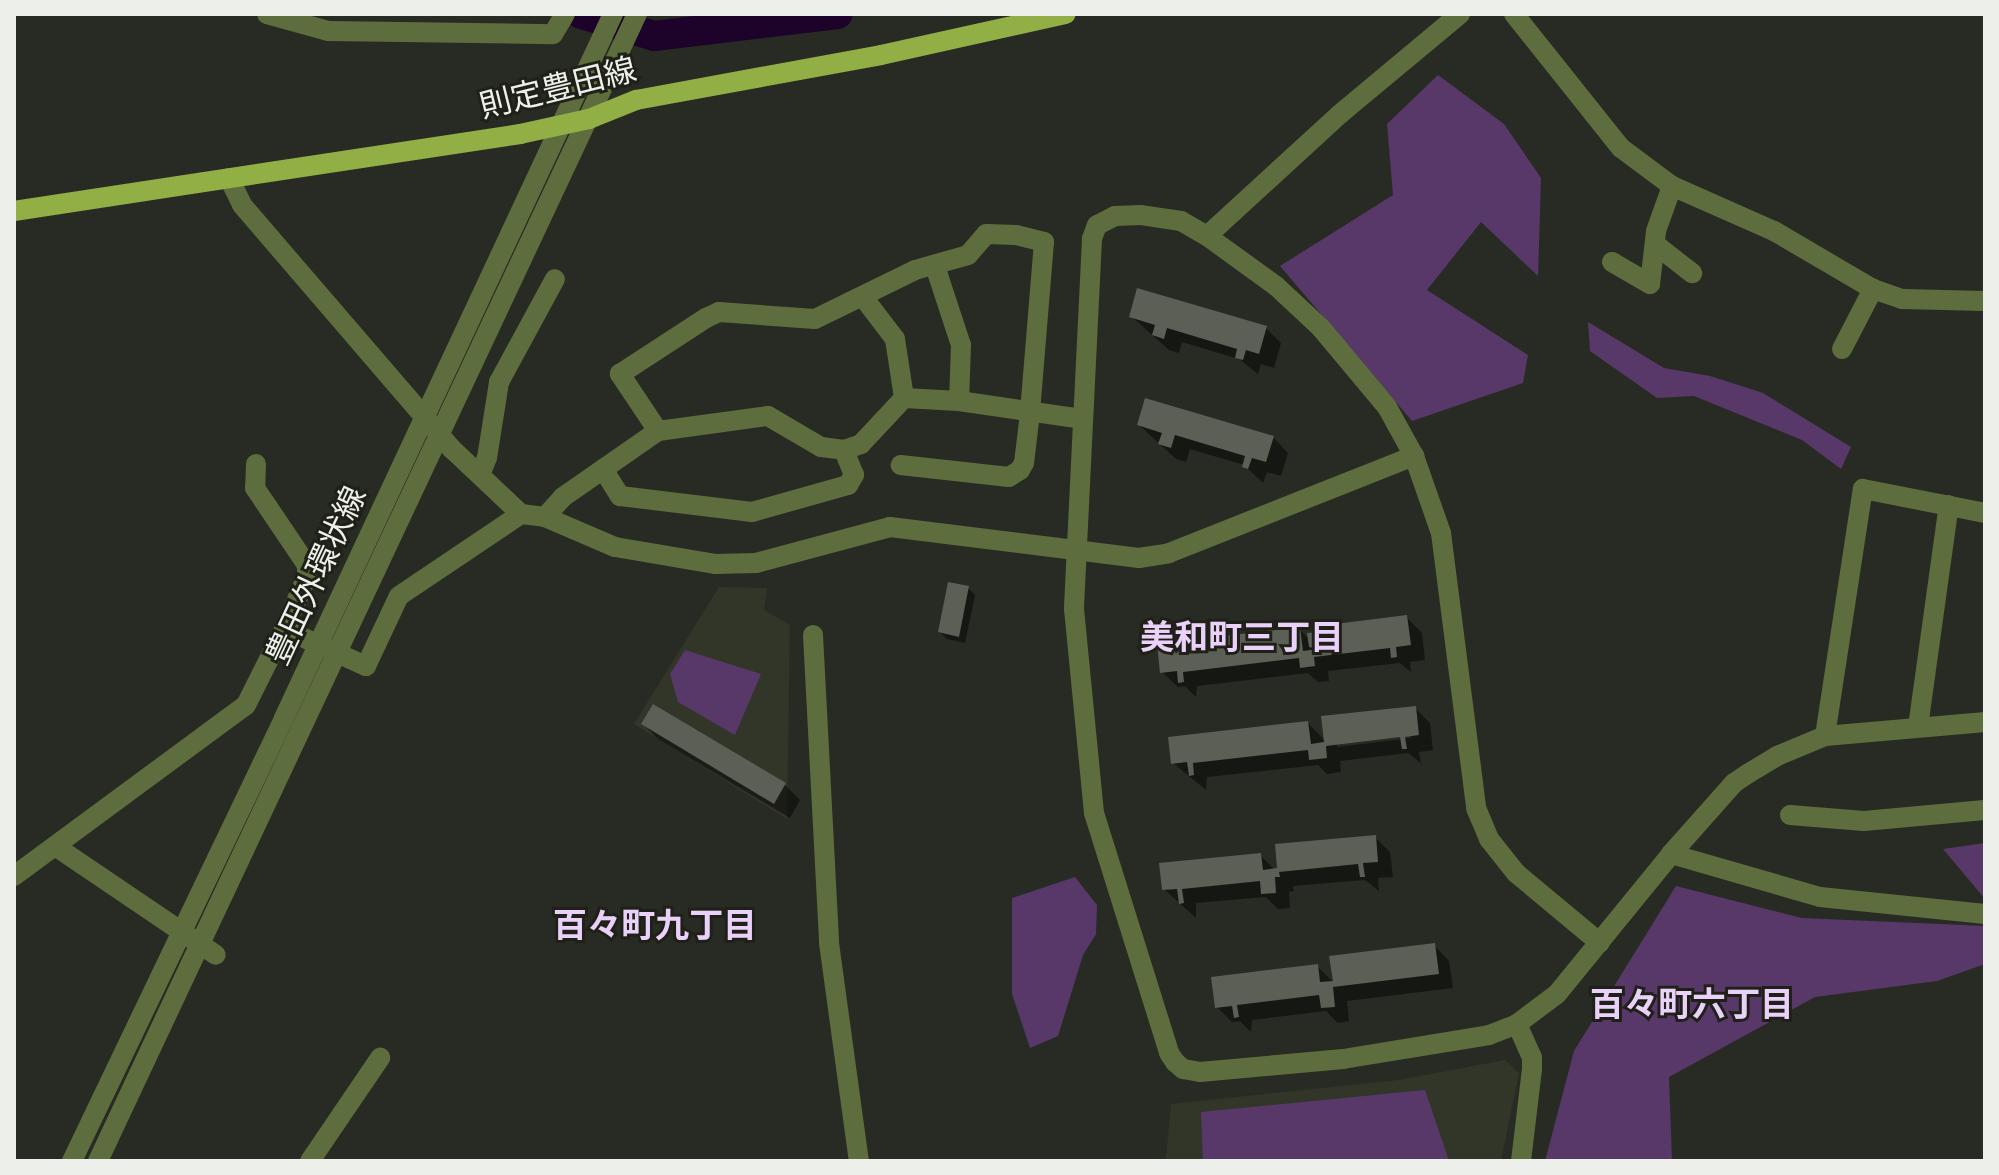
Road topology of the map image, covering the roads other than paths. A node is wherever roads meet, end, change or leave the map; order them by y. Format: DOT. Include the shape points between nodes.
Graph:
graph roads {
  1 [pos="267,14"];
  2 [pos="613,14"];
  3 [pos="637,14"];
  4 [pos="1066,14"];
  5 [pos="1460,14"];
  6 [pos="1514,14"];
  7 [pos="563,18"];
  8 [pos="589,119"];
  9 [pos="561,126"];
  10 [pos="229,178"];
  11 [pos="1672,186"];
  12 [pos="14,211"];
  13 [pos="1207,236"];
  14 [pos="1656,245"];
  15 [pos="1612,262"];
  16 [pos="935,266"];
  17 [pos="1692,273"];
  18 [pos="555,279"];
  19 [pos="1873,289"];
  20 [pos="863,297"];
  21 [pos="1985,301"];
  22 [pos="1842,349"];
  23 [pos="904,398"];
  24 [pos="959,401"];
  25 [pos="1030,413"];
  26 [pos="1082,419"];
  27 [pos="658,431"];
  28 [pos="844,450"];
  29 [pos="1414,456"];
  30 [pos="256,464"];
  31 [pos="901,465"];
  32 [pos="603,469"];
  33 [pos="480,475"];
  34 [pos="1949,505"];
  35 [pos="1985,513"];
  36 [pos="521,514"];
  37 [pos="545,517"];
  38 [pos="1075,551"];
  39 [pos="284,629"];
  40 [pos="813,635"];
  41 [pos="1985,722"];
  42 [pos="1918,727"];
  43 [pos="1825,736"];
  44 [pos="1985,810"];
  45 [pos="1790,815"];
  46 [pos="55,846"];
  47 [pos="1671,854"];
  48 [pos="14,876"];
  49 [pos="1985,914"];
  50 [pos="1600,943"];
  51 [pos="216,955"];
  52 [pos="1517,1024"];
  53 [pos="380,1058"];
  54 [pos="72,1161"];
  55 [pos="98,1161"];
  56 [pos="310,1161"];
  57 [pos="859,1161"];
  58 [pos="1521,1161"];
  1 -- 7 [label="street" via="328,31 553,34"];
  2 -- 9 [label="street, 豊田外環状線"];
  3 -- 8 [label="street, 豊田外環状線"];
  4 -- 8 [label="main road, 則定豊田線" via="636,100"];
  5 -- 13 [label="street"];
  6 -- 11 [label="street" via="1621,148"];
  8 -- 9 [label="main road, 則定豊田線"];
  8 -- 55 [label="street, 豊田外環状線"];
  9 -- 10 [label="main road, 則定豊田線"];
  9 -- 54 [label="street, 豊田外環状線"];
  10 -- 12 [label="main road, 則定豊田線"];
  10 -- 33 [label="street" via="242,205"];
  11 -- 14 [label="street"];
  11 -- 19 [label="street" via="1774,231"];
  13 -- 26 [label="street" via="1163,217 1115,216 1097,225"];
  13 -- 29 [label="street" via="1276,286 1321,328 1377,392"];
  14 -- 15 [label="street" via="1650,284"];
  14 -- 17 [label="street"];
  16 -- 20 [label="street" via="915,270"];
  16 -- 24 [label="street" via="961,345"];
  16 -- 25 [label="street" via="968,255 986,234 1044,242"];
  18 -- 33 [label="street" via="499,382"];
  19 -- 21 [label="street" via="1902,299"];
  19 -- 22 [label="street"];
  20 -- 23 [label="street" via="895,339"];
  20 -- 27 [label="street" via="815,319 719,312 624,369 620,374"];
  23 -- 24 [label="street"];
  23 -- 28 [label="street" via="861,444"];
  24 -- 25 [label="street"];
  25 -- 26 [label="street"];
  25 -- 31 [label="street" via="1024,463 1009,477"];
  26 -- 38 [label="street"];
  27 -- 28 [label="street" via="768,416 821,447"];
  27 -- 32 [label="street"];
  28 -- 32 [label="street" via="854,475 848,485 752,512 620,496"];
  29 -- 38 [label="street" via="1169,553 1139,558"];
  29 -- 50 [label="street" via="1447,565 1476,808 1489,839 1516,873"];
  30 -- 39 [label="street" via="255,488 307,565 307,577"];
  32 -- 37 [label="street"];
  33 -- 36 [label="street"];
  34 -- 35 [label="street"];
  34 -- 42 [label="street"];
  34 -- 43 [label="street" via="1867,488 1861,493"];
  36 -- 37 [label="street"];
  36 -- 39 [label="street" via="399,596 366,666"];
  37 -- 38 [label="street" via="606,545 715,564 756,563 890,527"];
  38 -- 52 [label="street" via="1074,609 1094,813 1175,1062 1200,1072 1343,1059 1489,1035"];
  39 -- 46 [label="street" via="246,705"];
  40 -- 57 [label="street" via="829,943"];
  41 -- 42 [label="street"];
  42 -- 43 [label="street"];
  43 -- 47 [label="street" via="1777,756 1734,783"];
  44 -- 45 [label="street" via="1864,821"];
  46 -- 48 [label="street"];
  46 -- 51 [label="street"];
  47 -- 49 [label="street" via="1820,897"];
  47 -- 50 [label="street"];
  50 -- 52 [label="street" via="1557,994"];
  52 -- 58 [label="street" via="1532,1057"];
  53 -- 56 [label="street"];
}
